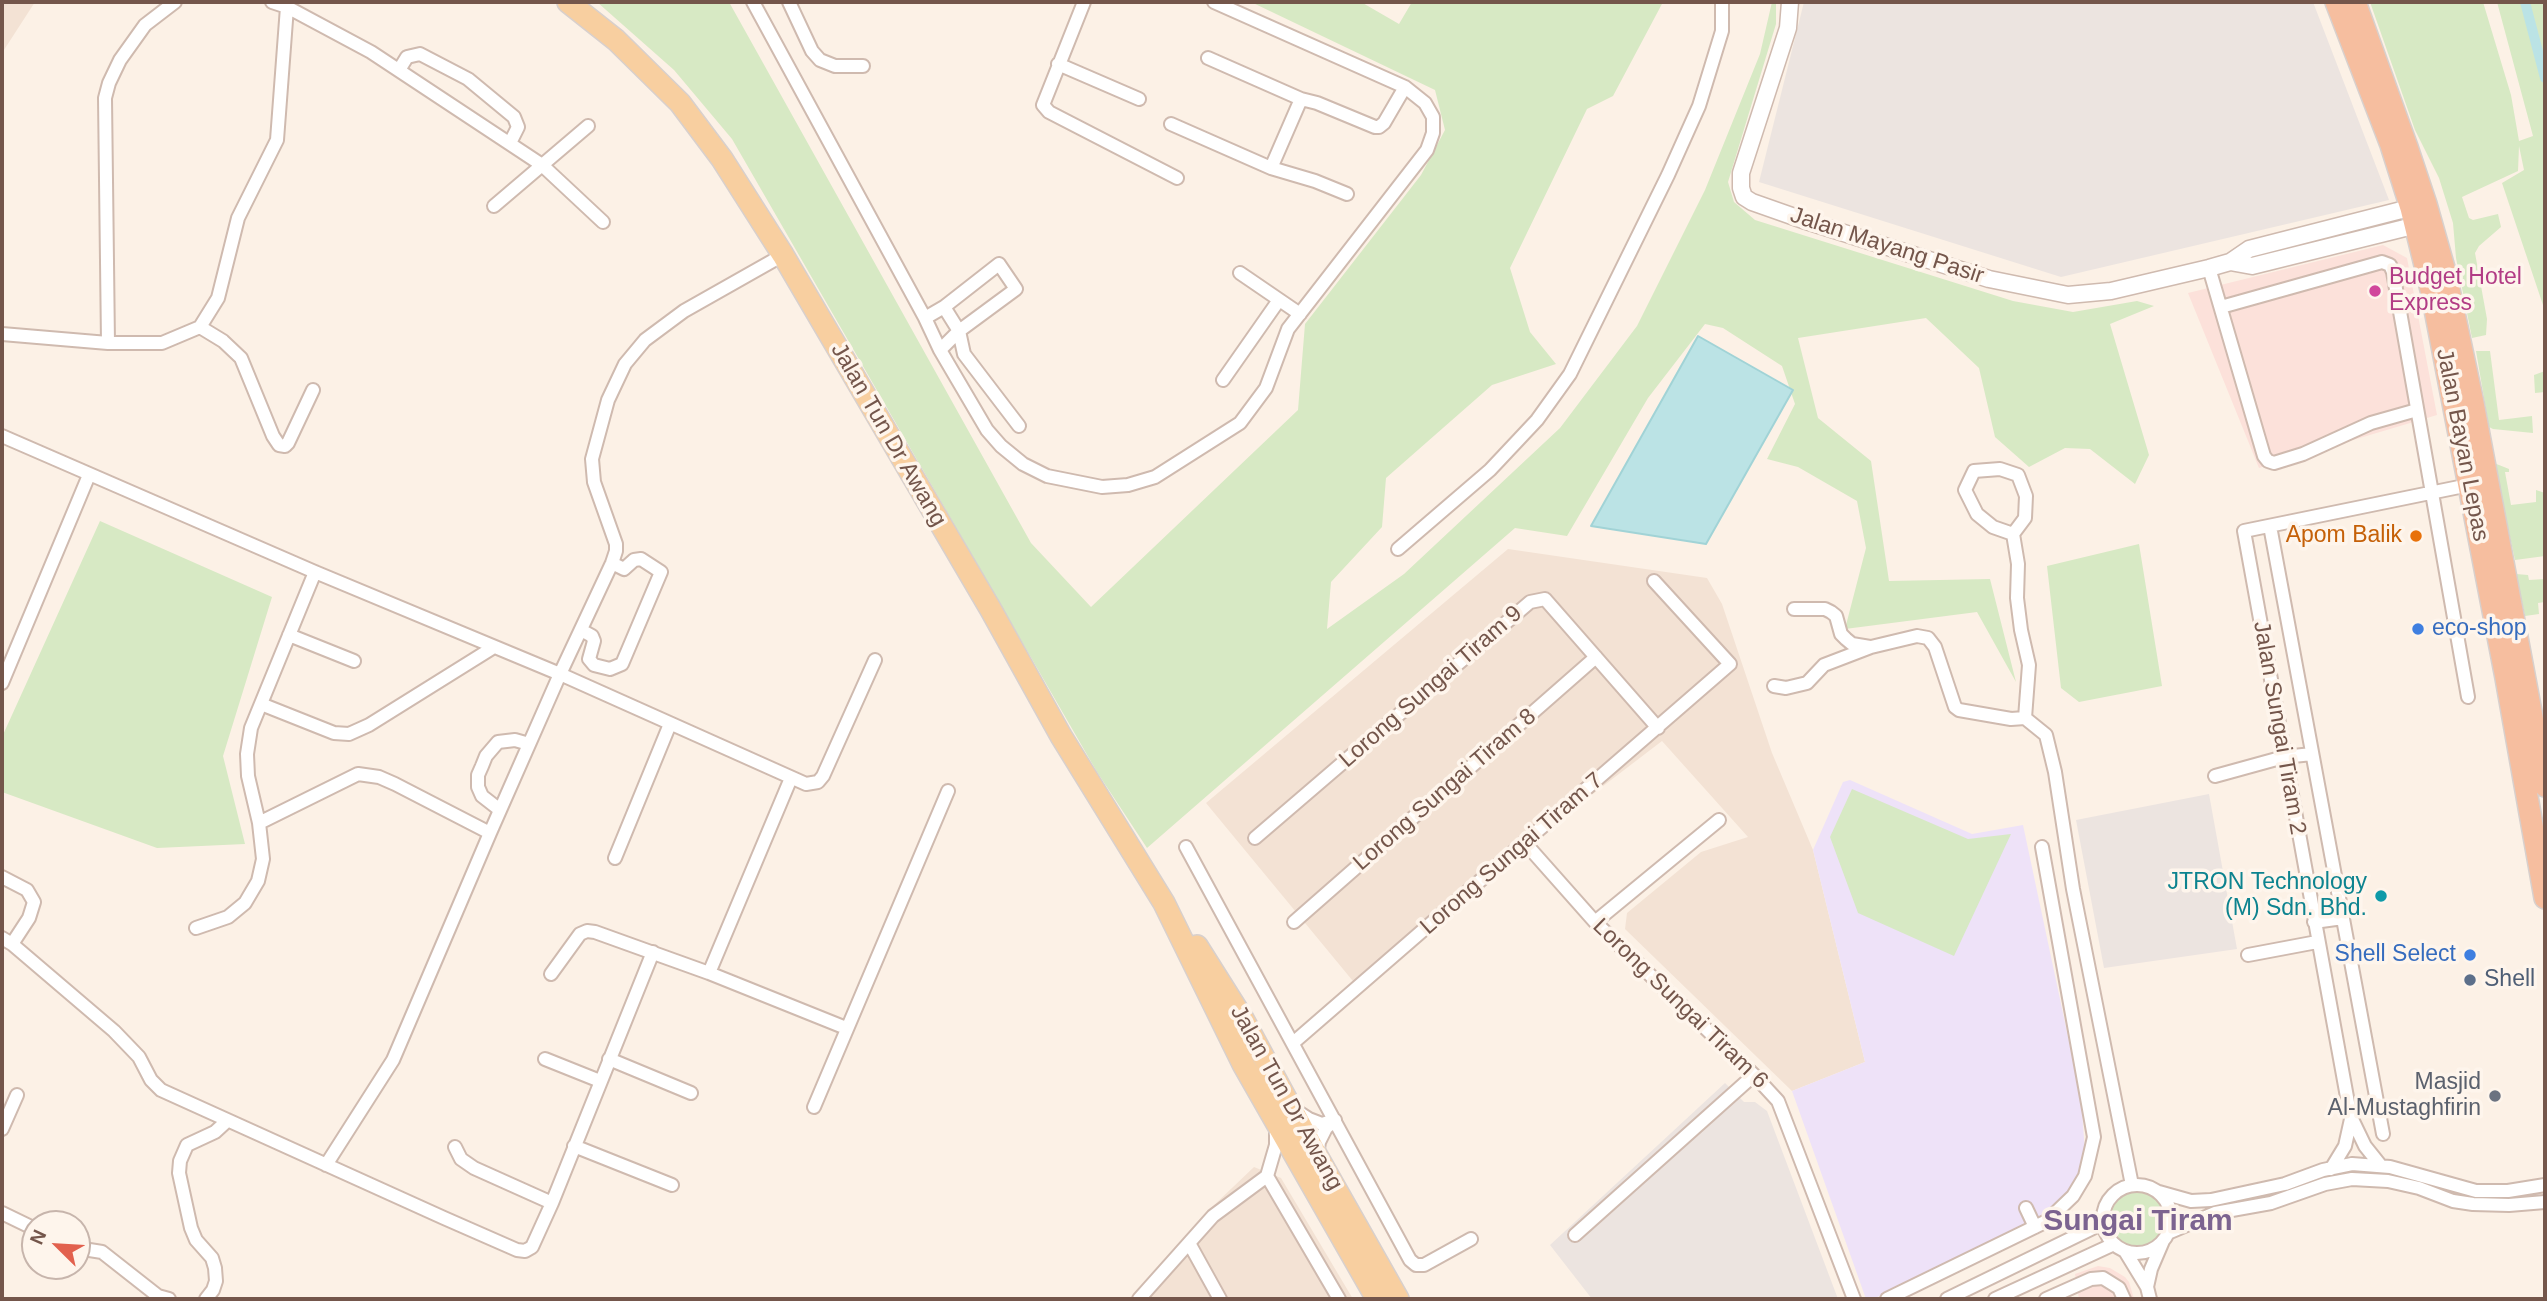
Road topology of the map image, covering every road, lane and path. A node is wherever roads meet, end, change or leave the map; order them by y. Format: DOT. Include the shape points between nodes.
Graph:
graph roads {
  1 [pos="175,2"];
  2 [pos="272,2"];
  3 [pos="568,2"];
  4 [pos="753,2"];
  5 [pos="789,2"];
  6 [pos="1084,2"];
  7 [pos="1214,2"];
  8 [pos="1722,2"];
  9 [pos="1790,2"];
  10 [pos="2336,2"];
  11 [pos="2355,2"];
  12 [pos="287,7"];
  13 [pos="1209,58"];
  14 [pos="1058,64"];
  15 [pos="863,66"];
  16 [pos="399,71"];
  17 [pos="1405,87"];
  18 [pos="1139,99"];
  19 [pos="1301,99"];
  20 [pos="1171,124"];
  21 [pos="588,126"];
  22 [pos="510,143"];
  23 [pos="2407,147"];
  24 [pos="542,165"];
  25 [pos="1271,168"];
  26 [pos="1177,178"];
  27 [pos="1347,194"];
  28 [pos="494,206"];
  29 [pos="2421,215"];
  30 [pos="603,222"];
  31 [pos="783,255"];
  32 [pos="2209,268"];
  33 [pos="1240,273"];
  34 [pos="2446,275"];
  35 [pos="1279,300"];
  36 [pos="944,307"];
  37 [pos="2221,307"];
  38 [pos="1300,314"];
  39 [pos="925,318"];
  40 [pos="200,327"];
  41 [pos="959,331"];
  42 [pos="2,334"];
  43 [pos="108,343"];
  44 [pos="940,350"];
  45 [pos="1223,380"];
  46 [pos="313,390"];
  47 [pos="2417,411"];
  48 [pos="1019,426"];
  49 [pos="4,438"];
  50 [pos="2,452"];
  51 [pos="89,475"];
  52 [pos="2469,485"];
  53 [pos="2433,492"];
  54 [pos="2270,526"];
  55 [pos="2013,534"];
  56 [pos="1398,549"];
  57 [pos="612,564"];
  58 [pos="315,572"];
  59 [pos="1654,581"];
  60 [pos="1794,609"];
  61 [pos="581,630"];
  62 [pos="289,635"];
  63 [pos="494,647"];
  64 [pos="1871,647"];
  65 [pos="1596,657"];
  66 [pos="875,660"];
  67 [pos="354,661"];
  68 [pos="560,674"];
  69 [pos="2,683"];
  70 [pos="1774,686"];
  71 [pos="2468,697"];
  72 [pos="261,704"];
  73 [pos="2025,718"];
  74 [pos="670,724"];
  75 [pos="1658,727"];
  76 [pos="529,744"];
  77 [pos="2312,754"];
  78 [pos="2284,757"];
  79 [pos="2215,776"];
  80 [pos="791,778"];
  81 [pos="2545,786"];
  82 [pos="947,791"];
  83 [pos="500,810"];
  84 [pos="1719,820"];
  85 [pos="259,823"];
  86 [pos="490,832"];
  87 [pos="1255,838"];
  88 [pos="1525,843"];
  89 [pos="1186,847"];
  90 [pos="2042,847"];
  91 [pos="615,858"];
  92 [pos="2,877"];
  93 [pos="2545,898"];
  94 [pos="1164,903"];
  95 [pos="2343,918"];
  96 [pos="1294,922"];
  97 [pos="1595,922"];
  98 [pos="2314,922"];
  99 [pos="196,928"];
  100 [pos="7,941"];
  101 [pos="2318,942"];
  102 [pos="653,952"];
  103 [pos="2248,955"];
  104 [pos="709,973"];
  105 [pos="551,974"];
  106 [pos="846,1028"];
  107 [pos="1293,1043"];
  108 [pos="545,1059"];
  109 [pos="609,1059"];
  110 [pos="1754,1074"];
  111 [pos="600,1082"];
  112 [pos="691,1093"];
  113 [pos="17,1095"];
  114 [pos="814,1107"];
  115 [pos="1292,1107"];
  116 [pos="2351,1119"];
  117 [pos="1335,1120"];
  118 [pos="227,1121"];
  119 [pos="1274,1121"];
  120 [pos="2,1129"];
  121 [pos="2383,1134"];
  122 [pos="574,1146"];
  123 [pos="455,1147"];
  124 [pos="1308,1161"];
  125 [pos="326,1165"];
  126 [pos="2381,1166"];
  127 [pos="2331,1168"];
  128 [pos="1268,1171"];
  129 [pos="673,1185"];
  130 [pos="2132,1185"];
  131 [pos="2545,1185"];
  132 [pos="2159,1192"];
  133 [pos="2545,1202"];
  134 [pos="552,1203"];
  135 [pos="2026,1208"];
  136 [pos="2,1213"];
  137 [pos="21,1222"];
  138 [pos="2103,1223"];
  139 [pos="2035,1227"];
  140 [pos="1575,1235"];
  141 [pos="2166,1237"];
  142 [pos="1471,1239"];
  143 [pos="1189,1243"];
  144 [pos="2119,1247"];
  145 [pos="91,1250"];
  146 [pos="2148,1293"];
  147 [pos="169,1299"];
  148 [pos="206,1299"];
  149 [pos="1139,1299"];
  150 [pos="1220,1299"];
  151 [pos="1339,1299"];
  152 [pos="1377,1299"];
  153 [pos="1398,1299"];
  154 [pos="1854,1299"];
  155 [pos="1887,1299"];
  156 [pos="1947,1299"];
  157 [pos="1995,1299"];
  158 [pos="2046,1299"];
  159 [pos="2124,1299"];
  1 -- 43 [label="street" via="139,34 120,60 105,98"];
  2 -- 12 [label="street"];
  3 -- 31 [label="main road, Jalan Tun Dr Awang" via="627,50 680,103"];
  4 -- 39 [label="street"];
  5 -- 15 [label="street" via="820,60 835,66"];
  6 -- 14 [label="street"];
  7 -- 17 [label="street"];
  8 -- 56 [label="street" via="1721,30 1699,106 1570,374 1537,420 1490,470"];
  9 -- 32 [label="street, Jalan Mayang Pasir" via="1787,28 1741,173 1744,197 1989,279 2068,295 2111,291"];
  10 -- 29 [label="highway, Jalan Bayan Lepas"];
  11 -- 23 [label="highway, Jalan Bayan Lepas"];
  12 -- 16 [label="street"];
  12 -- 40 [label="street" via="276,140 238,218 218,299"];
  13 -- 19 [label="street"];
  14 -- 18 [label="street"];
  14 -- 26 [label="street" via="1044,99 1045,109"];
  16 -- 22 [label="street"];
  16 -- 22 [label="street" via="407,57 421,54 468,79 514,117 518,127"];
  17 -- 19 [label="street" via="1379,127"];
  17 -- 38 [label="street" via="1425,103 1433,117 1427,150"];
  19 -- 25 [label="street"];
  20 -- 25 [label="street"];
  21 -- 24 [label="street"];
  22 -- 24 [label="street"];
  23 -- 29 [label="highway, Jalan Bayan Lepas"];
  23 -- 34 [label="highway" via="2431,193 2442,232"];
  24 -- 28 [label="street"];
  24 -- 30 [label="street"];
  25 -- 27 [label="street"];
  29 -- 32 [label="street, Jalan Mayang Pasir" via="2249,249 2230,262"];
  29 -- 34 [label="highway, Jalan Bayan Lepas"];
  29 -- 52 [label="highway, Jalan Bayan Lepas"];
  31 -- 57 [label="street" via="684,311 645,340 625,364 608,400 592,459 594,482 615,544"];
  31 -- 94 [label="main road, Jalan Tun Dr Awang" via="1061,736"];
  32 -- 37 [label="street"];
  33 -- 35 [label="street"];
  34 -- 81 [label="highway, Jalan Bayan Lepas"];
  35 -- 38 [label="street"];
  35 -- 45 [label="street"];
  36 -- 39 [label="street"];
  36 -- 41 [label="street"];
  36 -- 41 [label="street" via="999,264 1016,289"];
  37 -- 47 [label="street" via="2268,461 2303,454 2371,423"];
  37 -- 47 [label="street" via="2382,262 2390,265"];
  38 -- 44 [label="street" via="1284,338 1266,388 1240,423 1155,477 1128,485 1071,482 1047,477 1023,464 987,430"];
  39 -- 44 [label="street"];
  40 -- 43 [label="street" via="162,343"];
  40 -- 46 [label="street" via="241,358 279,446 288,443"];
  41 -- 44 [label="street"];
  41 -- 48 [label="street" via="964,354"];
  42 -- 43 [label="street"];
  47 -- 53 [label="street"];
  49 -- 50 [label="street"];
  49 -- 51 [label="street"];
  51 -- 58 [label="street"];
  51 -- 69 [label="street"];
  52 -- 53 [label="street"];
  52 -- 93 [label="highway, Jalan Bayan Lepas"];
  53 -- 54 [label="street"];
  53 -- 71 [label="street"];
  54 -- 77 [label="street"];
  54 -- 78 [label="street, Jalan Sungai Tiram 2" via="2244,531"];
  55 -- 55 [label="street" via="1993,527 1977,514 1965,490 1974,471 2000,469 2018,475 2026,496 2025,518"];
  55 -- 73 [label="street" via="2017,598 2029,665"];
  57 -- 61 [label="street"];
  57 -- 61 [label="street" via="624,569 641,559 661,572 622,664 610,669 594,665 589,659 594,641"];
  58 -- 62 [label="street"];
  58 -- 63 [label="street"];
  59 -- 75 [label="street, Lorong Sungai Tiram 7" via="1730,664"];
  60 -- 64 [label="street" via="1825,609 1836,616 1842,634 1852,644"];
  61 -- 68 [label="street"];
  62 -- 67 [label="street"];
  62 -- 72 [label="street"];
  63 -- 68 [label="street"];
  63 -- 72 [label="street" via="349,734 334,733"];
  64 -- 70 [label="street" via="1824,665 1807,683"];
  64 -- 73 [label="street" via="1908,636 1928,638 1955,707"];
  65 -- 75 [label="street, Lorong Sungai Tiram 9"];
  65 -- 87 [label="street, Lorong Sungai Tiram 9" via="1545,599 1530,602"];
  65 -- 96 [label="street, Lorong Sungai Tiram 8"];
  66 -- 80 [label="street" via="823,776 813,784"];
  68 -- 74 [label="street"];
  68 -- 76 [label="street"];
  72 -- 85 [label="street" via="247,754"];
  73 -- 130 [label="street" via="2046,735 2055,772 2073,890"];
  74 -- 80 [label="street"];
  74 -- 91 [label="street"];
  75 -- 88 [label="street, Lorong Sungai Tiram 7"];
  76 -- 83 [label="street"];
  76 -- 83 [label="street" via="498,742 486,756 478,787"];
  77 -- 78 [label="street"];
  77 -- 95 [label="street"];
  78 -- 79 [label="street"];
  78 -- 98 [label="street, Jalan Sungai Tiram 2"];
  80 -- 104 [label="street"];
  82 -- 106 [label="street"];
  83 -- 86 [label="street"];
  84 -- 97 [label="street"];
  85 -- 86 [label="street" via="358,774 395,784"];
  85 -- 99 [label="street" via="263,859 258,881 245,903 228,917"];
  86 -- 125 [label="street" via="393,1060"];
  88 -- 97 [label="street, Lorong Sungai Tiram 6"];
  88 -- 107 [label="street, Lorong Sungai Tiram 7"];
  89 -- 107 [label="street"];
  90 -- 139 [label="street" via="2094,1137 2085,1176 2073,1196 2059,1212"];
  92 -- 100 [label="street" via="27,890 34,902 29,918"];
  94 -- 115 [label="main road, Jalan Tun Dr Awang" via="1216,975"];
  94 -- 119 [label="main road, Jalan Tun Dr Awang"];
  95 -- 98 [label="street"];
  95 -- 121 [label="street"];
  97 -- 110 [label="street, Lorong Sungai Tiram 6"];
  98 -- 101 [label="street, Jalan Sungai Tiram 2"];
  100 -- 118 [label="street" via="114,1031 161,1090"];
  101 -- 103 [label="street"];
  101 -- 116 [label="street, Jalan Sungai Tiram 2"];
  102 -- 104 [label="street"];
  102 -- 105 [label="street" via="587,931"];
  102 -- 109 [label="street"];
  104 -- 106 [label="street"];
  106 -- 114 [label="street"];
  107 -- 117 [label="street"];
  108 -- 111 [label="street"];
  109 -- 111 [label="street"];
  109 -- 112 [label="street"];
  110 -- 140 [label="street"];
  110 -- 154 [label="street, Lorong Sungai Tiram 6" via="1778,1101"];
  111 -- 122 [label="street"];
  113 -- 120 [label="street"];
  115 -- 117 [label="street" via="1322,1124"];
  115 -- 124 [label="main road, Jalan Tun Dr Awang"];
  116 -- 126 [label="street"];
  116 -- 127 [label="street, Jalan Sungai Tiram 2" via="2345,1146"];
  117 -- 124 [label="street"];
  117 -- 142 [label="street" via="1410,1260 1424,1265"];
  118 -- 125 [label="street"];
  118 -- 148 [label="street" via="187,1145 180,1161 191,1228 215,1268 214,1290"];
  119 -- 124 [label="main road, Jalan Tun Dr Awang"];
  119 -- 128 [label="street" via="1277,1135"];
  122 -- 129 [label="street"];
  122 -- 134 [label="street"];
  123 -- 134 [label="street" via="461,1159 474,1168"];
  124 -- 128 [label="street" via="1276,1160"];
  124 -- 152 [label="main road, Jalan Tun Dr Awang"];
  124 -- 153 [label="main road, Jalan Tun Dr Awang"];
  125 -- 134 [label="street" via="517,1250 533,1247"];
  126 -- 127 [label="street"];
  126 -- 131 [label="street" via="2476,1191"];
  127 -- 132 [label="street" via="2286,1184 2211,1200 2191,1201"];
  128 -- 143 [label="street" via="1213,1216"];
  128 -- 151 [label="street"];
  130 -- 132 [label="street"];
  130 -- 138 [label="street" via="2107,1203"];
  132 -- 141 [label="street" via="2170,1211"];
  133 -- 141 [label="street" via="2473,1204 2388,1181 2351,1179 2271,1203 2215,1213"];
  135 -- 139 [label="street"];
  136 -- 137 [label="street"];
  138 -- 144 [label="street"];
  138 -- 156 [label="street"];
  139 -- 155 [label="street"];
  141 -- 144 [label="street" via="2146,1252"];
  141 -- 146 [label="street" via="2151,1269"];
  143 -- 149 [label="street"];
  143 -- 150 [label="street"];
  144 -- 146 [label="street"];
  144 -- 157 [label="street"];
  145 -- 147 [label="street" via="102,1252"];
  158 -- 159 [label="street" via="2103,1278 2119,1288"];
}
